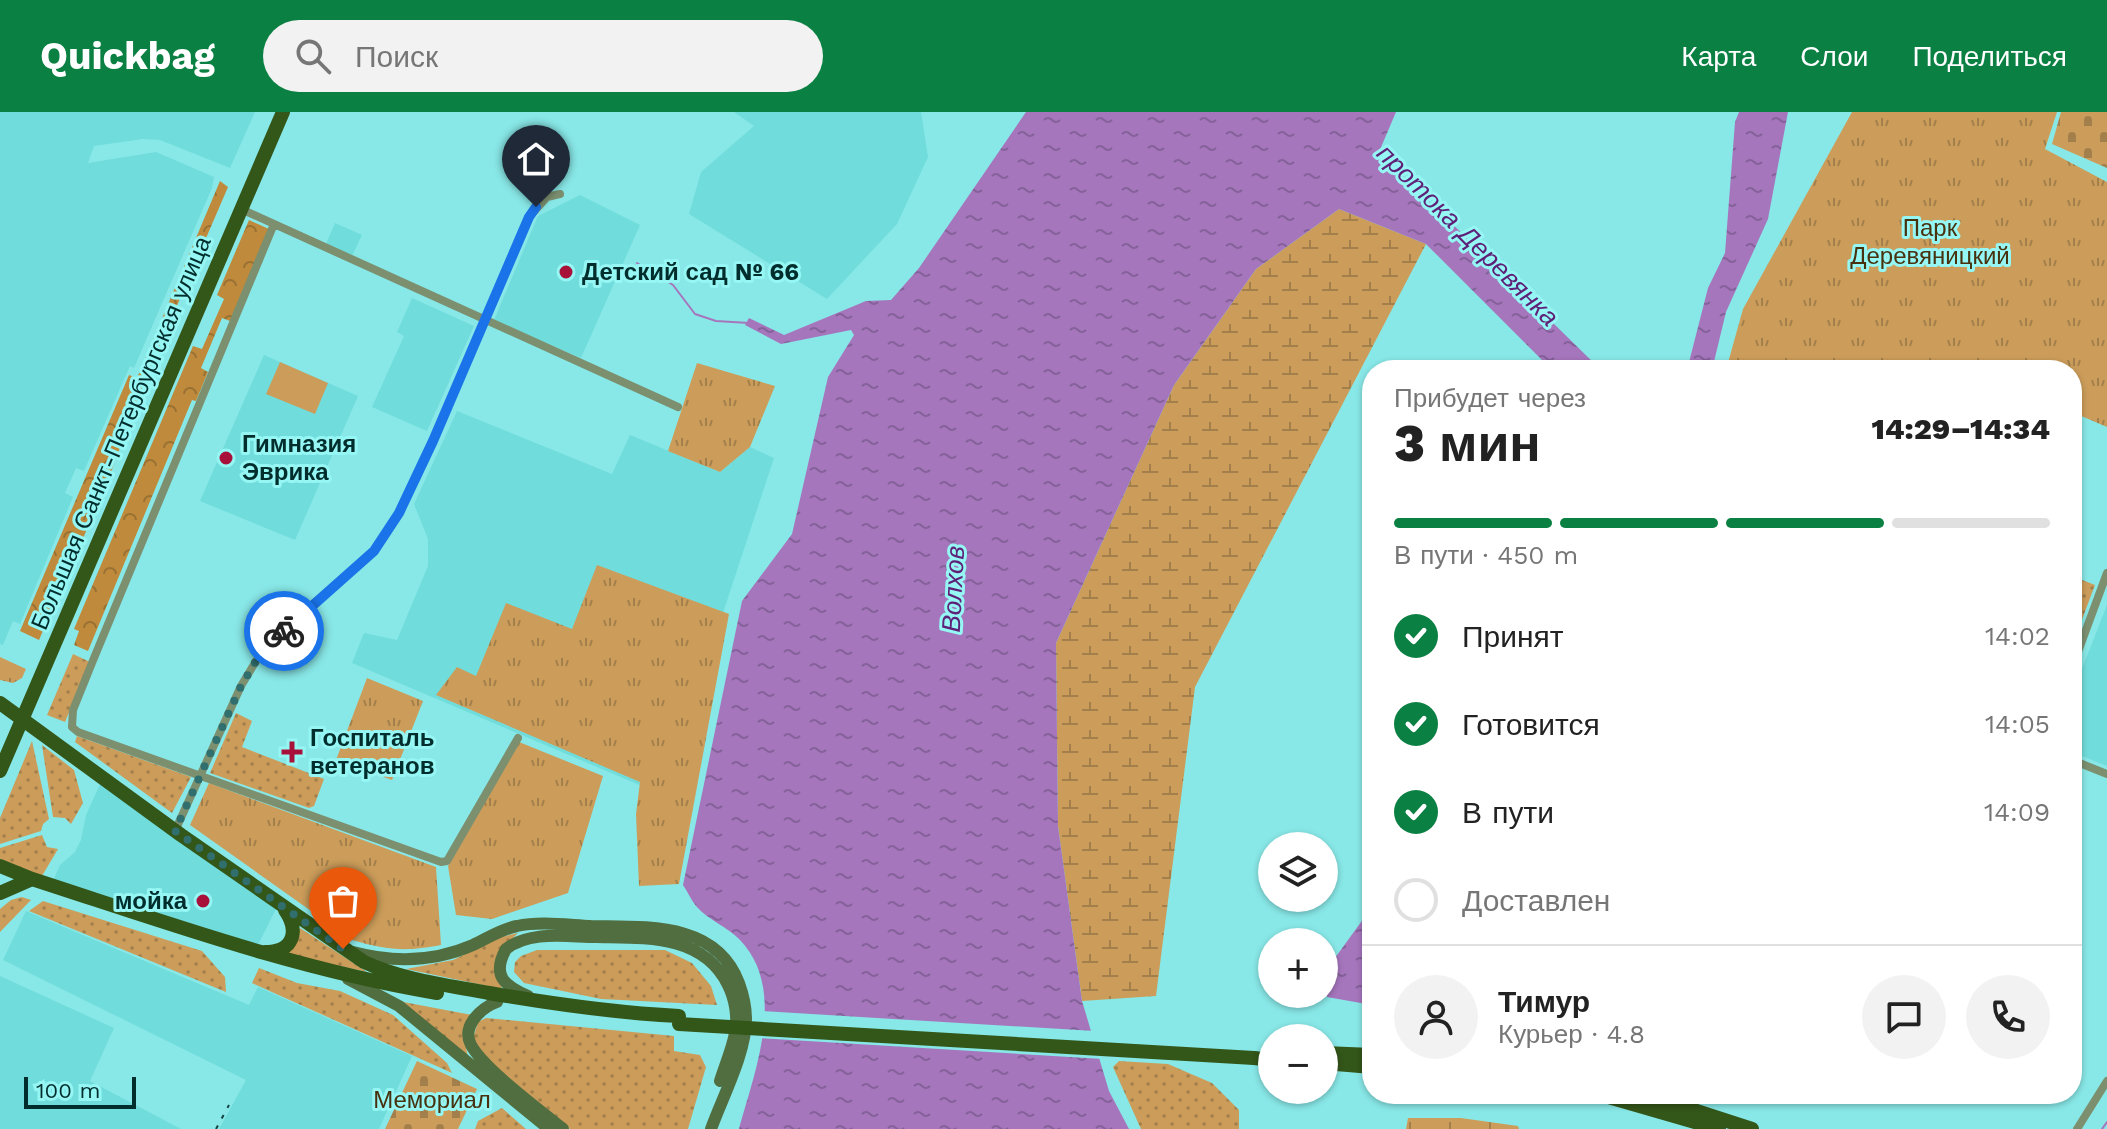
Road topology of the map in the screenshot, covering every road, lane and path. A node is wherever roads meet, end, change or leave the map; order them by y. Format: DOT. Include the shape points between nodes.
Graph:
graph roads {
  1 [pos="283,112"];
  2 [pos="560,194"];
  3 [pos="241,209"];
  4 [pos="274,224"];
  5 [pos="484,321"];
  6 [pos="678,407"];
  7 [pos="2107,573"];
  8 [pos="2082,641"];
  9 [pos="0,703"];
  10 [pos="22,719"];
  11 [pos="0,720"];
  12 [pos="518,738"];
  13 [pos="2082,764"];
  14 [pos="0,771"];
  15 [pos="2107,774"];
  16 [pos="200,778"];
  17 [pos="175,831"];
  18 [pos="0,866"];
  19 [pos="32,879"];
  20 [pos="0,893"];
  21 [pos="281,905"];
  22 [pos="343,949"];
  23 [pos="260,952"];
  24 [pos="338,974"];
  25 [pos="497,1002"];
  26 [pos="544,1002"];
  27 [pos="679,1020"];
  28 [pos="1258,1053"];
  29 [pos="1254,1054"];
  30 [pos="1338,1054"];
  31 [pos="1258,1055"];
  32 [pos="1362,1055"];
  33 [pos="1338,1064"];
  34 [pos="1362,1066"];
  35 [pos="2107,1081"];
  36 [pos="1633,1104"];
  37 [pos="1675,1104"];
  38 [pos="549,1129"];
  39 [pos="563,1129"];
  40 [pos="704,1129"];
  41 [pos="711,1129"];
  42 [pos="1719,1129"];
  43 [pos="1752,1129"];
  44 [pos="2077,1129"];
  1 -- 3 [label="main road, Большая Санкт-Петербургская улица"];
  2 -- 5 [label="street" via="547,197 529,217"];
  3 -- 4 [label="street"];
  3 -- 10 [label="main road, Большая Санкт-Петербургская улица"];
  4 -- 5 [label="street"];
  4 -- 16 [label="street" via="71,719 78,732"];
  5 -- 6 [label="street"];
  5 -- 16 [label="street" via="399,513 374,551 256,661"];
  7 -- 8 [label="street"];
  9 -- 10 [label="main road"];
  10 -- 11 [label="main road"];
  10 -- 14 [label="main road, Большая Санкт-Петербургская улица"];
  10 -- 17 [label="main road"];
  12 -- 16 [label="street" via="447,861 441,862"];
  13 -- 15 [label="street"];
  16 -- 17 [label="street"];
  17 -- 21 [label="main road"];
  18 -- 19 [label="main road"];
  19 -- 20 [label="main road"];
  19 -- 23 [label="main road"];
  21 -- 22 [label="main road"];
  21 -- 23 [label="main road" via="292,923 291,942 278,951"];
  22 -- 26 [label="main road" via="384,971"];
  22 -- 41 [label="main road" via="374,958 442,956 520,925 645,927 705,941 736,974 746,1017 741,1048"];
  23 -- 24 [label="main road"];
  24 -- 25 [label="main road"];
  24 -- 38 [label="main road" via="399,1006"];
  25 -- 27 [label="main road" via="616,1020"];
  25 -- 39 [label="main road" via="473,1019 471,1045"];
  26 -- 27 [label="main road"];
  26 -- 40 [label="main road" via="508,987 501,976 506,949 525,939 638,938 699,952 728,985 736,1023"];
  27 -- 29 [label="main road"];
  28 -- 29 [label="main road"];
  29 -- 31 [label="main road"];
  30 -- 32 [label="main road"];
  33 -- 34 [label="main road"];
  35 -- 44 [label="street"];
  36 -- 42 [label="main road"];
  37 -- 43 [label="main road"];
}
